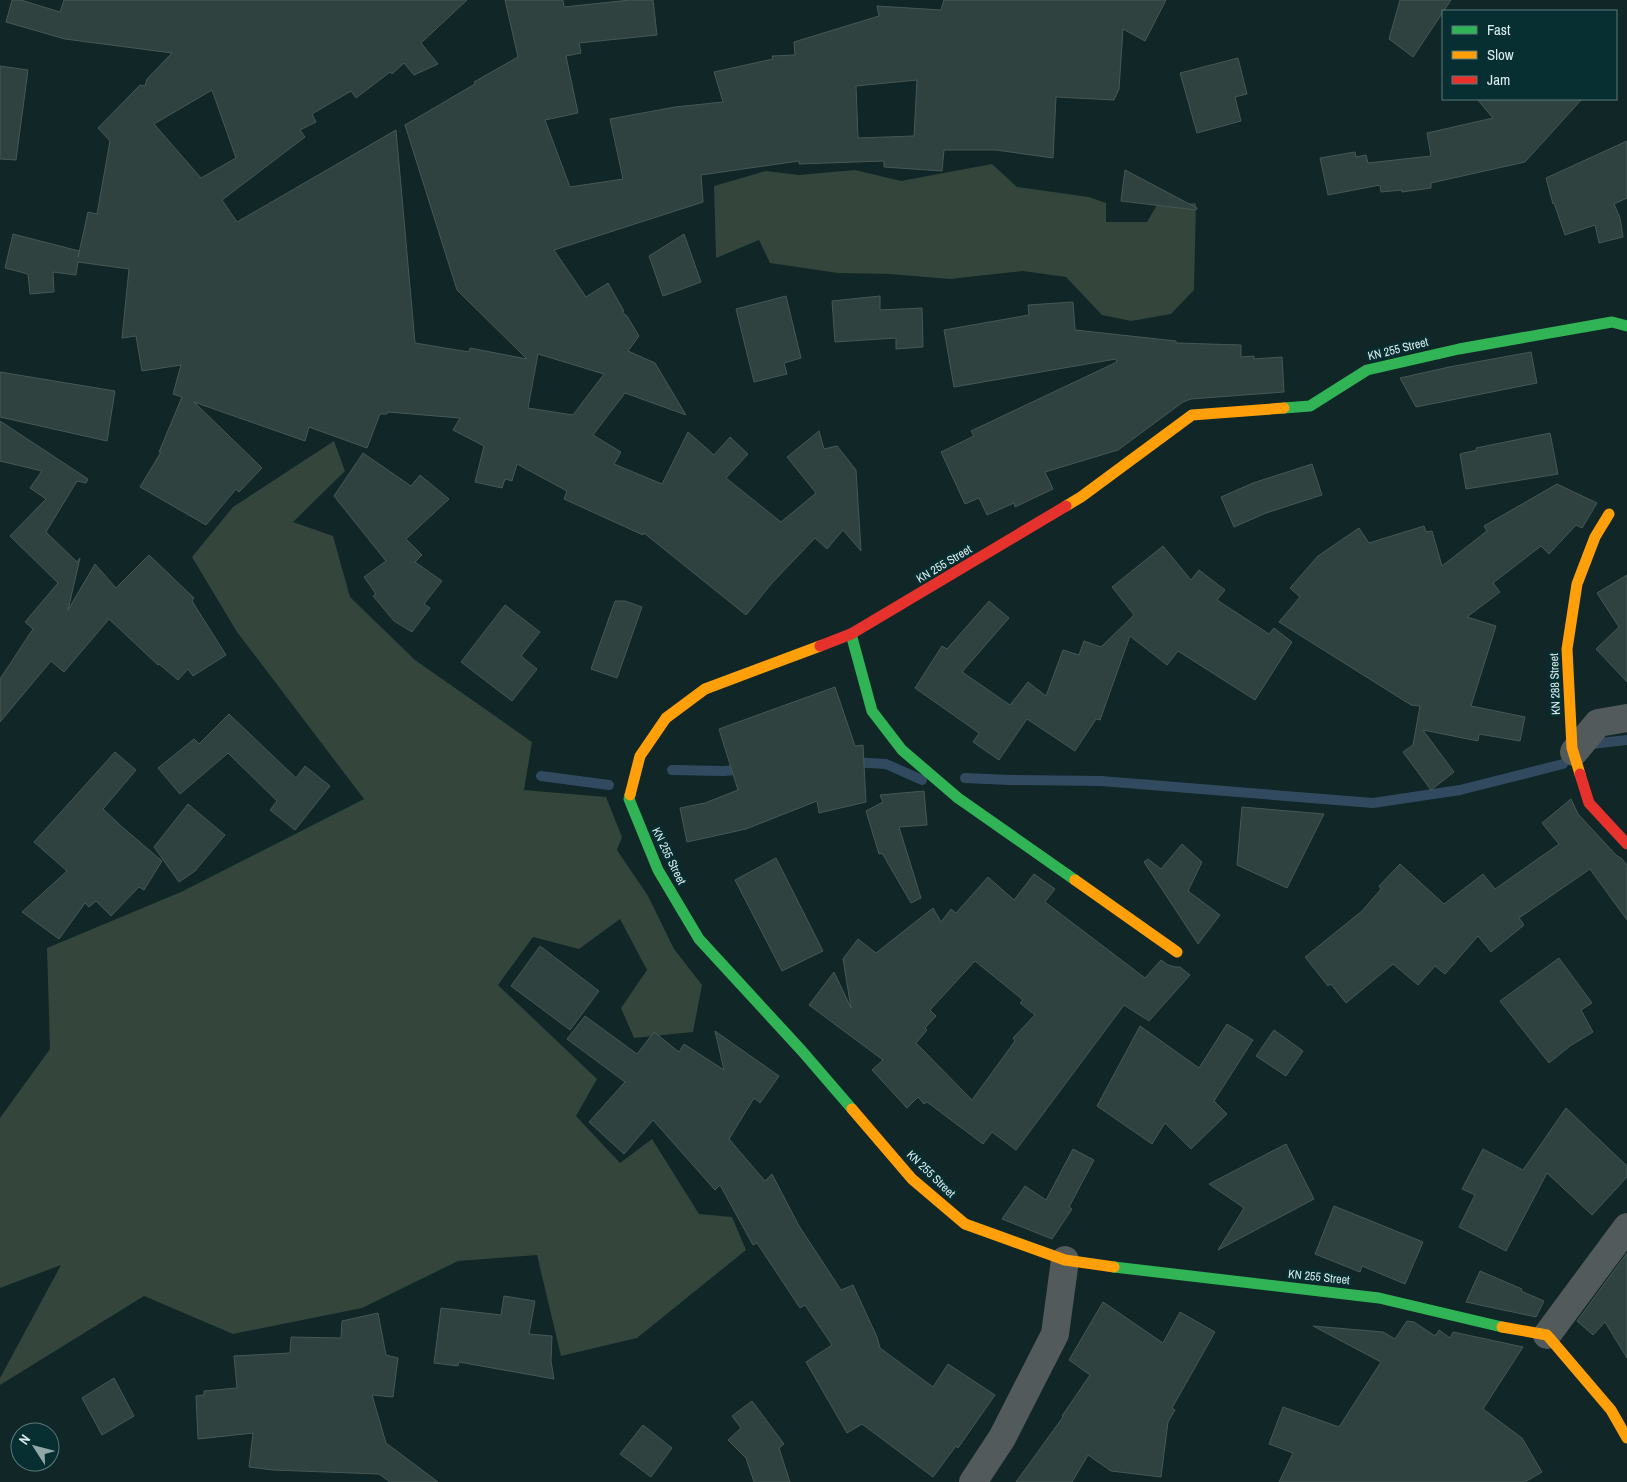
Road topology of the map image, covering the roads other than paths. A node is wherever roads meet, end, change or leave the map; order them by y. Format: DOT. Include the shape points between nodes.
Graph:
graph roads {
  1 [pos="1627,326"];
  2 [pos="1609,514"];
  3 [pos="851,634"];
  4 [pos="1627,718"];
  5 [pos="1574,752"];
  6 [pos="1627,844"];
  7 [pos="1177,952"];
  8 [pos="1627,1227"];
  9 [pos="1066,1260"];
  10 [pos="1548,1335"];
  11 [pos="1627,1438"];
  12 [pos="973,1482"];
  1 -- 3 [label="street, KN 255 Street" via="1612,322 1458,349 1367,370 1310,406 1192,415 1082,497"];
  2 -- 5 [label="street, KN 288 Street" via="1596,536 1577,584 1567,649"];
  3 -- 7 [label="street" via="872,711 902,750 958,798"];
  3 -- 9 [label="street, KN 255 Street" via="706,689 666,718 640,756 628,800 658,870 699,939 802,1051 912,1179 965,1224"];
  4 -- 5 [label="street" via="1598,723"];
  5 -- 6 [label="street, KN 288 Street" via="1589,803"];
  8 -- 10 [label="street"];
  9 -- 10 [label="street, KN 255 Street" via="1143,1272 1379,1298"];
  9 -- 12 [label="street" via="1055,1334 1002,1438"];
  10 -- 11 [label="street" via="1612,1410"];
}
